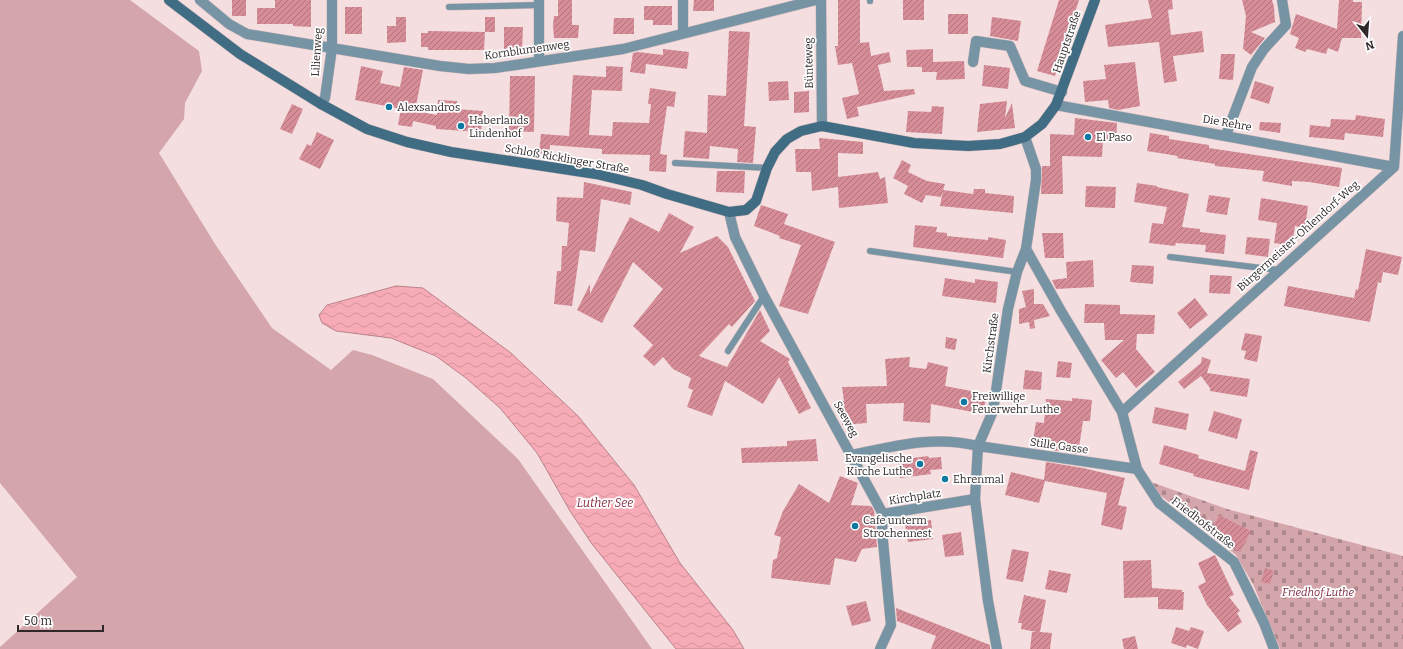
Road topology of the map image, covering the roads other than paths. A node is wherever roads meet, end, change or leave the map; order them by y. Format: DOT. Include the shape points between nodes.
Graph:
graph roads {
  1 [pos="168,0"];
  2 [pos="200,0"];
  3 [pos="332,0"];
  4 [pos="683,0"];
  5 [pos="816,0"];
  6 [pos="821,0"];
  7 [pos="1095,0"];
  8 [pos="1282,0"];
  9 [pos="539,3"];
  10 [pos="449,7"];
  11 [pos="683,33"];
  12 [pos="1403,36"];
  13 [pos="332,48"];
  14 [pos="539,61"];
  15 [pos="973,62"];
  16 [pos="1062,92"];
  17 [pos="321,104"];
  18 [pos="1056,105"];
  19 [pos="822,126"];
  20 [pos="1226,135"];
  21 [pos="1025,137"];
  22 [pos="676,163"];
  23 [pos="1394,167"];
  24 [pos="767,168"];
  25 [pos="729,212"];
  26 [pos="1026,248"];
  27 [pos="870,251"];
  28 [pos="1170,257"];
  29 [pos="1278,270"];
  30 [pos="1017,272"];
  31 [pos="764,296"];
  32 [pos="728,351"];
  33 [pos="1122,412"];
  34 [pos="978,446"];
  35 [pos="852,455"];
  36 [pos="1137,469"];
  37 [pos="975,498"];
  38 [pos="883,514"];
  39 [pos="880,649"];
  40 [pos="997,649"];
  41 [pos="1274,649"];
  1 -- 17 [label="street, Schloß Ricklinger Straße" via="240,54"];
  2 -- 13 [label="street, Kornblumenweg" via="229,24 247,34"];
  3 -- 13 [label="street, Lilienweg"];
  4 -- 11 [label="street"];
  5 -- 11 [label="street, Kornblumenweg"];
  6 -- 19 [label="street, Bünteweg"];
  7 -- 16 [label="street, Hauptstraße"];
  8 -- 20 [label="street" via="1286,25 1264,48 1252,67"];
  9 -- 10 [label="lane"];
  9 -- 14 [label="street"];
  11 -- 14 [label="street, Kornblumenweg" via="623,48"];
  12 -- 23 [label="street"];
  13 -- 14 [label="street, Kornblumenweg" via="469,69"];
  13 -- 17 [label="street, Lilienweg" via="325,98"];
  15 -- 16 [label="street" via="976,41 1010,46 1025,80"];
  16 -- 18 [label="street, Hauptstraße"];
  17 -- 25 [label="street, Schloß Ricklinger Straße" via="367,129 407,142 451,152 596,174 642,185"];
  18 -- 20 [label="street, Die Rehre"];
  18 -- 21 [label="street, Schloß Ricklinger Straße" via="1042,124"];
  19 -- 21 [label="street, Schloß Ricklinger Straße" via="914,143 961,146 1000,144"];
  19 -- 24 [label="street, Schloß Ricklinger Straße" via="801,131 787,139 775,152"];
  20 -- 23 [label="street, Die Rehre"];
  21 -- 26 [label="street, Kirchstraße" via="1036,169"];
  22 -- 24 [label="lane"];
  23 -- 29 [label="street, Bürgermeister-Ohlendorf-Weg"];
  24 -- 25 [label="street, Schloß Ricklinger Straße" via="756,201 746,210"];
  25 -- 31 [label="street, Seeweg" via="735,237"];
  26 -- 30 [label="street, Kirchstraße"];
  26 -- 33 [label="street, Friedhofstraße" via="1060,311"];
  27 -- 30 [label="lane"];
  28 -- 29 [label="lane"];
  29 -- 33 [label="street, Bürgermeister-Ohlendorf-Weg"];
  30 -- 34 [label="street, Kirchstraße" via="1008,309 993,411"];
  31 -- 32 [label="lane"];
  31 -- 35 [label="street, Seeweg"];
  33 -- 36 [label="street, Friedhofstraße"];
  34 -- 35 [label="street" via="964,442 918,441"];
  34 -- 36 [label="street, Stille Gasse"];
  34 -- 37 [label="street, Kirchstraße"];
  35 -- 38 [label="street, Seeweg"];
  36 -- 41 [label="street, Friedhofstraße" via="1159,503 1234,562"];
  37 -- 38 [label="street, Kirchplatz"];
  37 -- 40 [label="street, Kirchstraße"];
  38 -- 39 [label="street, Seeweg" via="882,531 891,625"];
}
